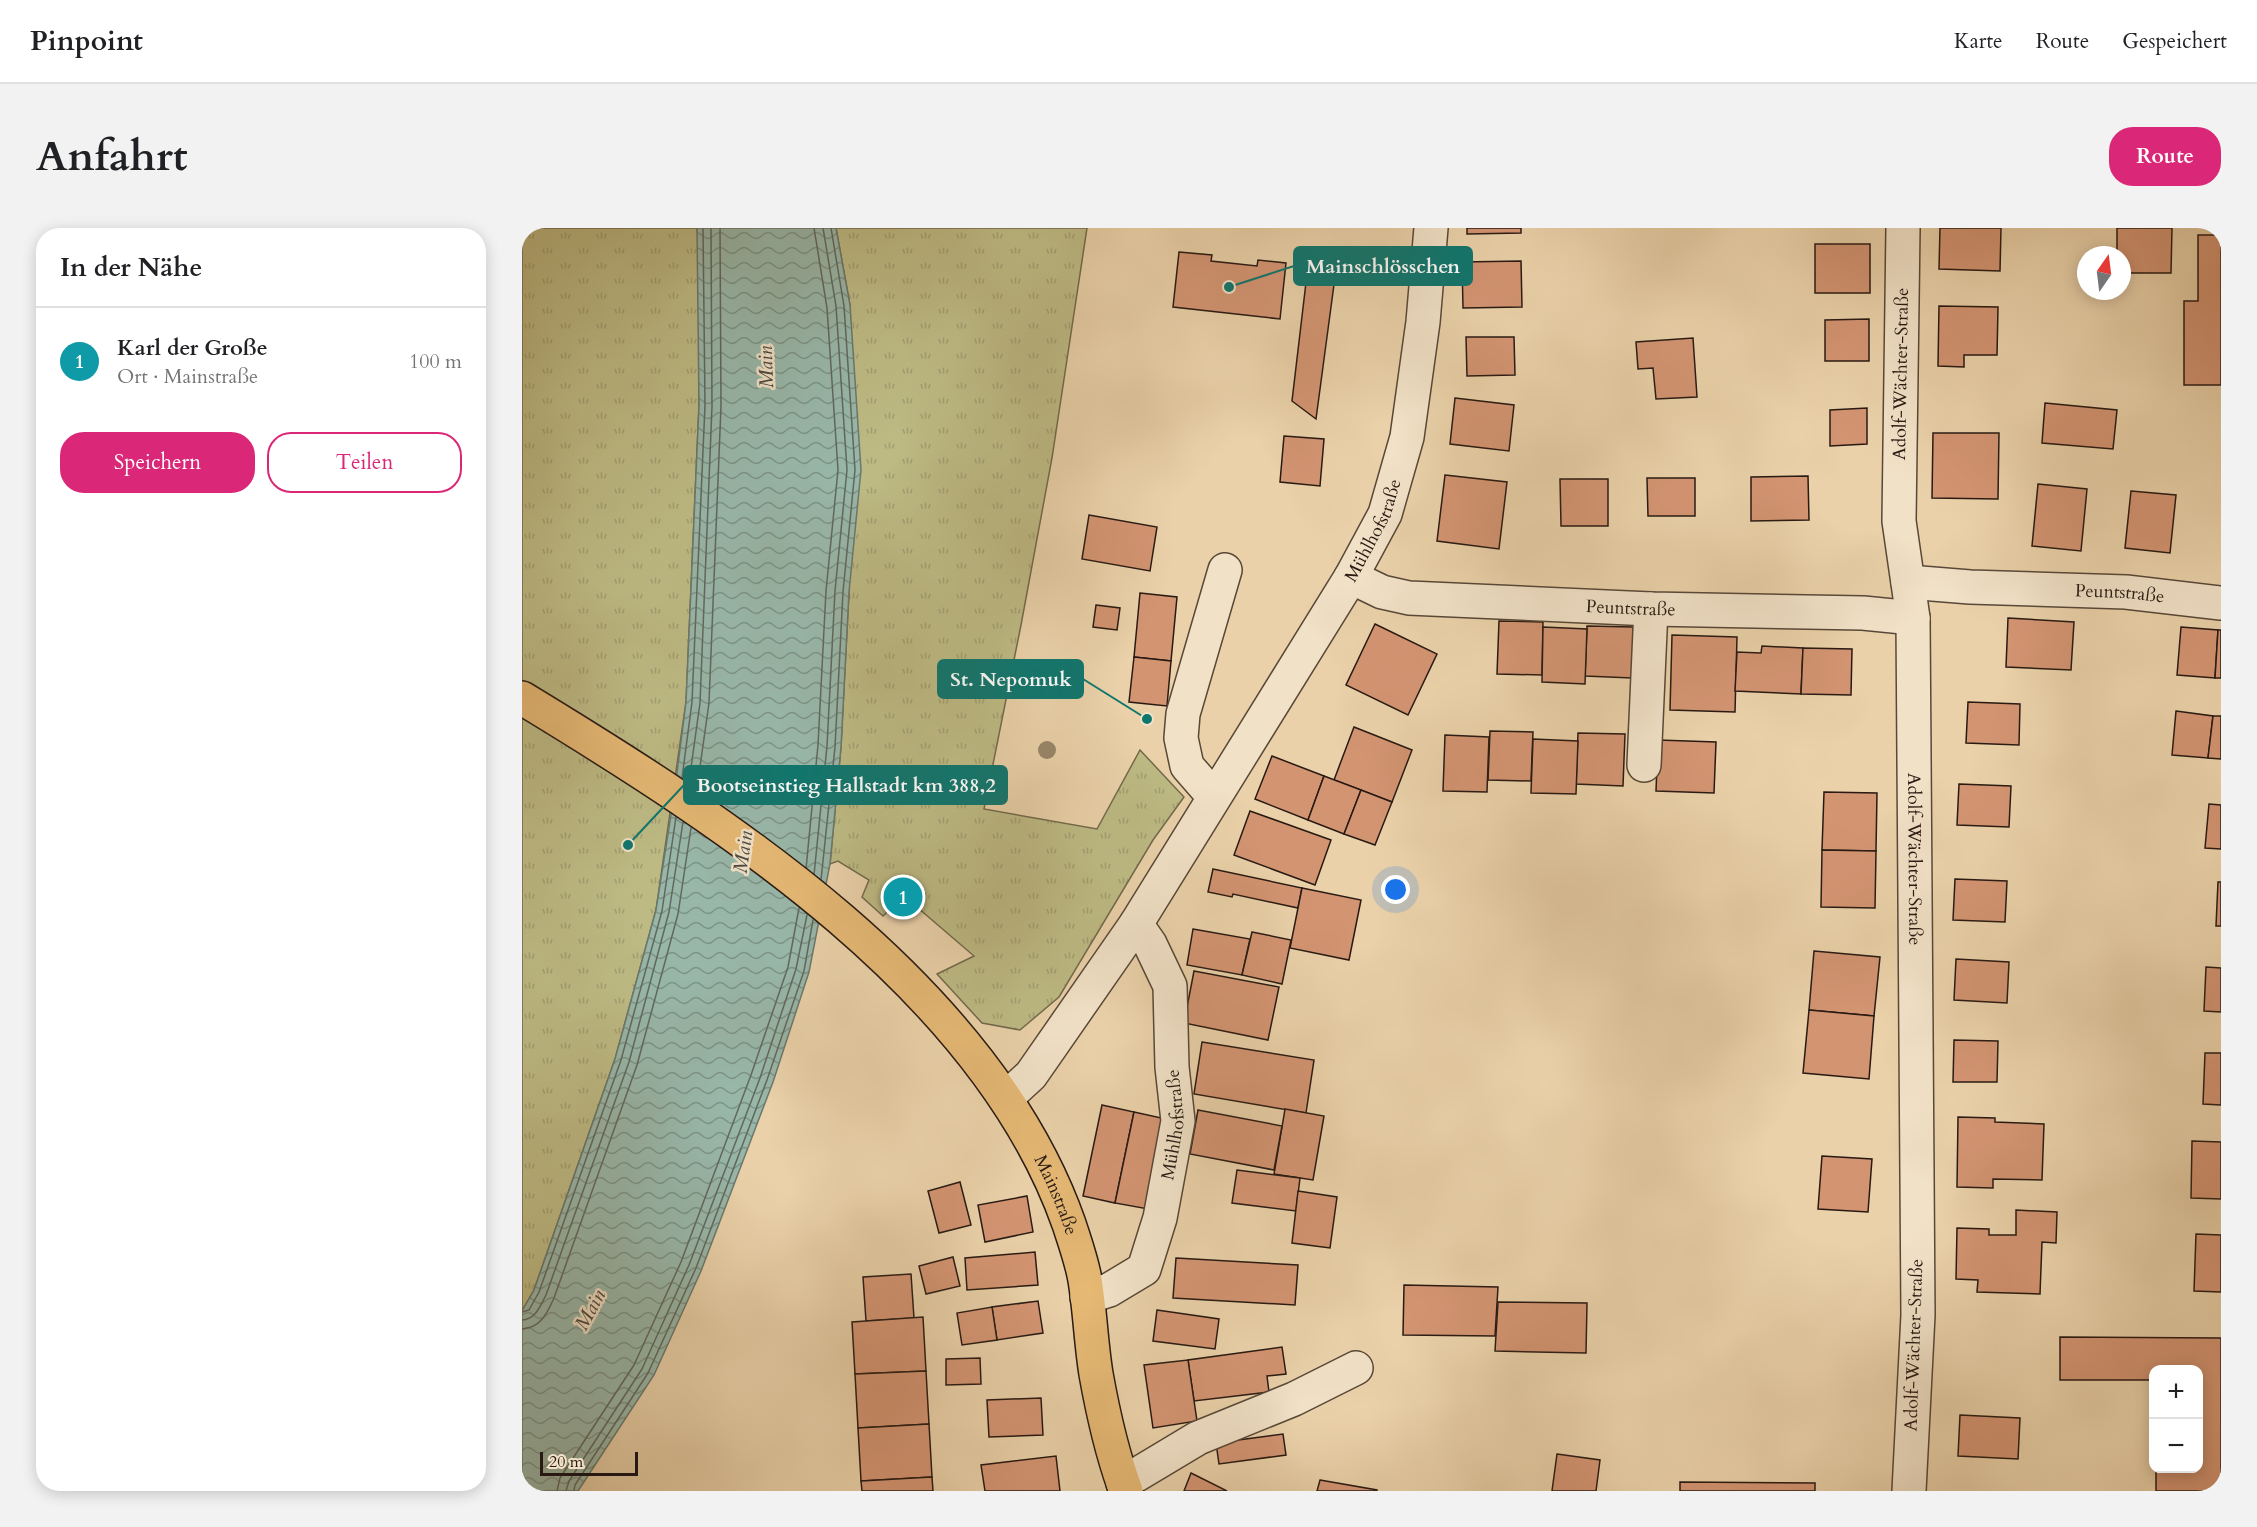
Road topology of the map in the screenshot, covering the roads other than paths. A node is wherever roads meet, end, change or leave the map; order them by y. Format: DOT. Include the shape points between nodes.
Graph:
graph roads {
  1 [pos="1431,228"];
  2 [pos="1903,228"];
  3 [pos="1225,570"];
  4 [pos="1351,577"];
  5 [pos="1908,582"];
  6 [pos="2221,603"];
  7 [pos="1651,609"];
  8 [pos="1913,618"];
  9 [pos="522,698"];
  10 [pos="1644,765"];
  11 [pos="1214,797"];
  12 [pos="1136,924"];
  13 [pos="1006,1098"];
  14 [pos="1087,1297"];
  15 [pos="1356,1368"];
  16 [pos="1124,1487"];
  17 [pos="1909,1491"];
  1 -- 4 [label="street, Mühlhofstraße" via="1407,437 1385,514"];
  2 -- 5 [label="street, Adolf-Wächter-Straße" via="1899,521"];
  3 -- 11 [label="street" via="1183,714 1181,738 1187,766"];
  4 -- 7 [label="street, Peuntstraße" via="1382,592 1409,598"];
  4 -- 11 [label="street, Mühlhofstraße"];
  5 -- 6 [label="street, Peuntstraße" via="2126,592"];
  5 -- 8 [label="street, Adolf-Wächter-Straße"];
  7 -- 8 [label="street, Peuntstraße" via="1863,613"];
  7 -- 10 [label="street"];
  8 -- 17 [label="street, Adolf-Wächter-Straße" via="1918,1315"];
  9 -- 13 [label="main road, Mainstraße" via="599,745 796,882 905,978"];
  11 -- 12 [label="street, Mühlhofstraße"];
  12 -- 13 [label="street, Mühlhofstraße" via="1031,1075"];
  12 -- 14 [label="street, Mühlhofstraße" via="1170,986 1178,1121 1160,1218 1144,1269 1109,1290"];
  13 -- 14 [label="main road, Mainstraße" via="1042,1161 1069,1223"];
  14 -- 16 [label="main road, Mainstraße" via="1096,1374"];
  15 -- 16 [label="street" via="1294,1400 1198,1438"];
}
